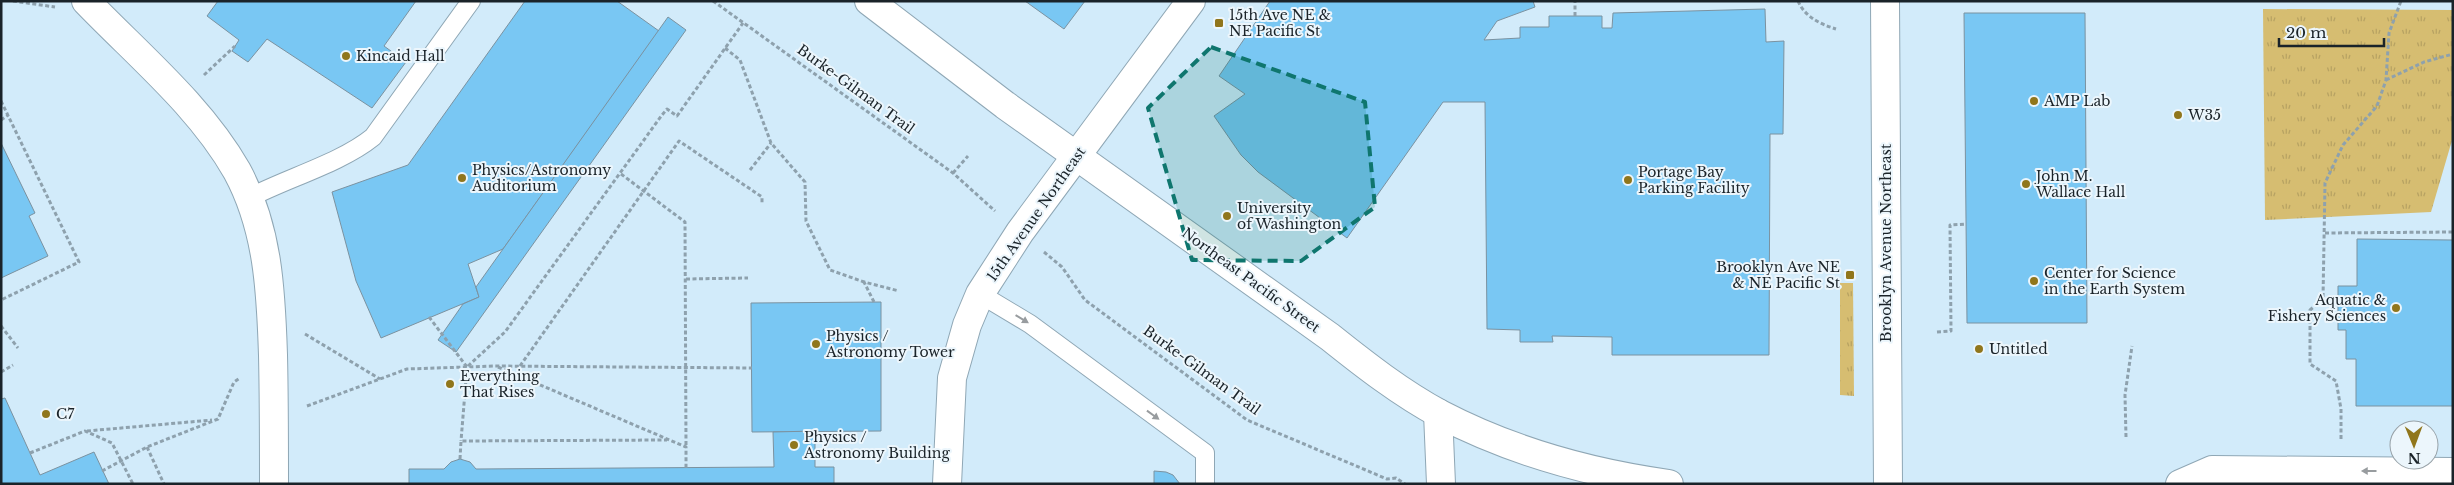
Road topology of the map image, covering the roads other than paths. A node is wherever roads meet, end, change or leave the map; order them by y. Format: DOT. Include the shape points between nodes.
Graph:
graph roads {
  1 [pos="86,1"];
  2 [pos="471,1"];
  3 [pos="869,1"];
  4 [pos="1190,1"];
  5 [pos="1885,1"];
  6 [pos="1076,156"];
  7 [pos="249,198"];
  8 [pos="980,294"];
  9 [pos="1438,413"];
  10 [pos="2453,472"];
  11 [pos="274,484"];
  12 [pos="947,484"];
  13 [pos="1205,484"];
  14 [pos="1441,484"];
  15 [pos="1669,484"];
  16 [pos="1888,484"];
  17 [pos="2180,484"];
  1 -- 7 [label="main road" via="181,97 236,171"];
  2 -- 7 [label="lane" via="373,138 359,149"];
  3 -- 6 [label="main road, Northeast Pacific Street"];
  4 -- 6 [label="main road, 15th Avenue Northeast"];
  5 -- 16 [label="main road, Brooklyn Avenue Northeast"];
  6 -- 8 [label="main road, 15th Avenue Northeast" via="1020,232"];
  6 -- 9 [label="main road, Northeast Pacific Street" via="1369,368"];
  7 -- 11 [label="main road" via="270,274"];
  8 -- 12 [label="main road, 15th Avenue Northeast" via="966,324 952,378"];
  8 -- 13 [label="lane, one-way" via="1030,324 1205,453"];
  9 -- 14 [label="main road"];
  9 -- 15 [label="main road, Northeast Pacific Street" via="1485,436 1544,456 1602,473"];
  10 -- 17 [label="main road, one-way" via="2212,470"];
}
